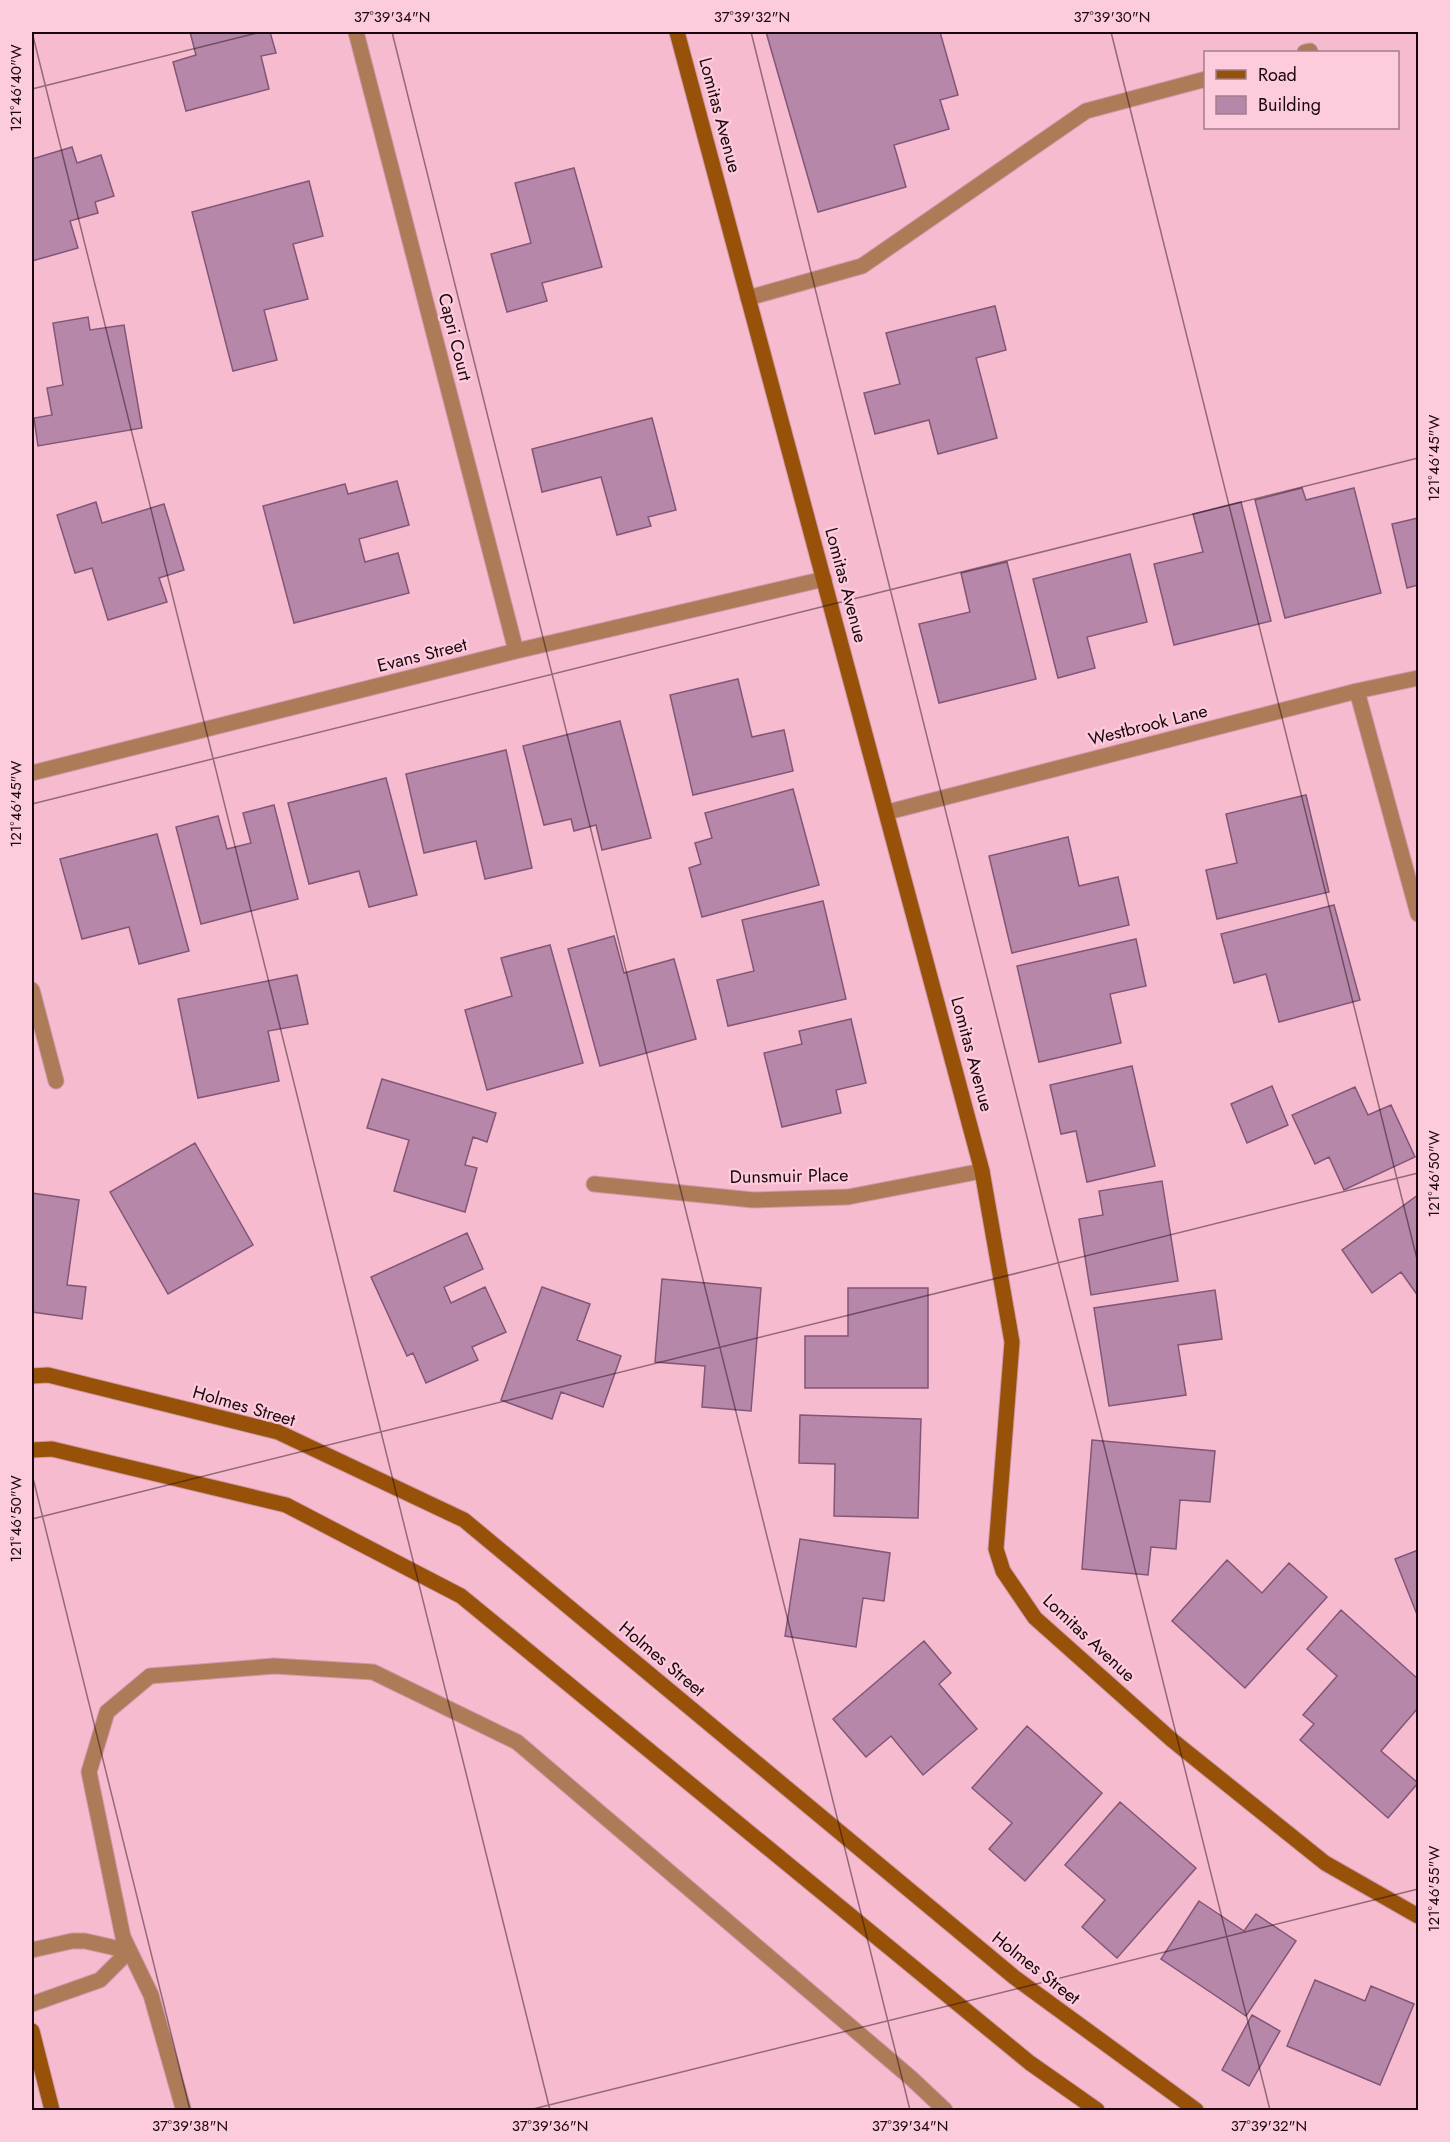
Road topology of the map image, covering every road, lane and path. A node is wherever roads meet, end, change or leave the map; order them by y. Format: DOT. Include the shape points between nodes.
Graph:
graph roads {
  1 [pos="356,32"];
  2 [pos="677,32"];
  3 [pos="1204,80"];
  4 [pos="748,298"];
  5 [pos="824,579"];
  6 [pos="516,651"];
  7 [pos="1419,678"];
  8 [pos="1357,692"];
  9 [pos="32,768"];
  10 [pos="888,812"];
  11 [pos="1419,914"];
  12 [pos="32,990"];
  13 [pos="56,1081"];
  14 [pos="982,1171"];
  15 [pos="594,1184"];
  16 [pos="32,1376"];
  17 [pos="32,1450"];
  18 [pos="1419,1916"];
  19 [pos="32,1950"];
  20 [pos="129,1951"];
  21 [pos="32,2004"];
  22 [pos="32,2031"];
  23 [pos="183,2108"];
  24 [pos="52,2110"];
  25 [pos="945,2110"];
  26 [pos="1097,2110"];
  27 [pos="1196,2110"];
  1 -- 6 [label="street, Capri Court"];
  2 -- 4 [label="main road, Lomitas Avenue"];
  3 -- 4 [label="street" via="1086,111 862,266"];
  4 -- 5 [label="main road, Lomitas Avenue"];
  5 -- 6 [label="street, Evans Street"];
  5 -- 10 [label="main road, Lomitas Avenue"];
  6 -- 9 [label="street, Evans Street"];
  7 -- 8 [label="street, Westbrook Lane"];
  8 -- 10 [label="street, Westbrook Lane"];
  8 -- 11 [label="street"];
  10 -- 14 [label="main road, Lomitas Avenue"];
  12 -- 13 [label="street"];
  14 -- 15 [label="street, Dunsmuir Place" via="848,1197 753,1200"];
  14 -- 18 [label="main road, Lomitas Avenue" via="1012,1342 996,1549 1003,1571 1035,1618 1172,1740 1325,1863"];
  16 -- 27 [label="main road, Holmes Street" via="48,1375 278,1432 464,1520 1014,1977"];
  17 -- 26 [label="main road" via="52,1449 286,1505 461,1596 1030,2062"];
  19 -- 20 [label="street" via="85,1941"];
  20 -- 21 [label="street" via="100,1980"];
  20 -- 23 [label="street" via="151,1995"];
  20 -- 25 [label="street" via="123,1938 89,1772 107,1712 150,1676 274,1666 373,1672 517,1742"];
  22 -- 24 [label="main road"];
}
